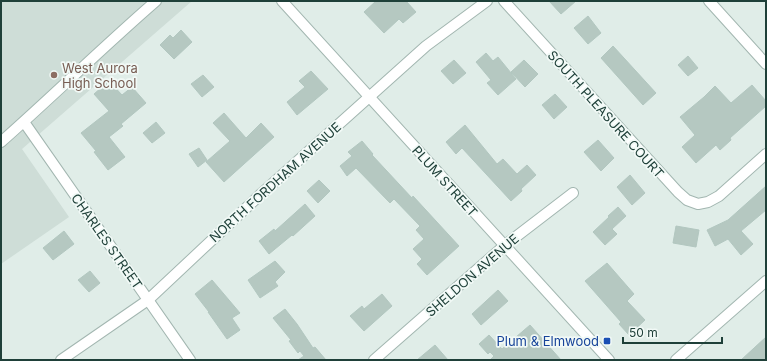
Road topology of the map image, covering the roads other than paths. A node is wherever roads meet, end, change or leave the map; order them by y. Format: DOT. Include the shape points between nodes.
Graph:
graph roads {
  1 [pos="156,1"];
  2 [pos="282,1"];
  3 [pos="487,1"];
  4 [pos="504,1"];
  5 [pos="709,1"];
  6 [pos="766,64"];
  7 [pos="369,97"];
  8 [pos="24,122"];
  9 [pos="1,142"];
  10 [pos="766,154"];
  11 [pos="573,193"];
  12 [pos="504,246"];
  13 [pos="766,281"];
  14 [pos="148,300"];
  15 [pos="61,360"];
  16 [pos="190,360"];
  17 [pos="374,360"];
  18 [pos="609,360"];
  19 [pos="676,360"];
  1 -- 8 [label="street"];
  2 -- 7 [label="street, PLUM STREET"];
  3 -- 7 [label="street, NORTH FORDHAM AVENUE" via="426,46"];
  4 -- 10 [label="street, SOUTH PLEASURE COURT" via="687,200 698,204 719,196"];
  5 -- 6 [label="street"];
  7 -- 12 [label="street, PLUM STREET"];
  7 -- 14 [label="street, NORTH FORDHAM AVENUE" via="260,194"];
  8 -- 9 [label="street"];
  8 -- 14 [label="street, CHARLES STREET"];
  11 -- 12 [label="street, SHELDON AVENUE"];
  12 -- 17 [label="street, SHELDON AVENUE"];
  12 -- 18 [label="street, PLUM STREET"];
  13 -- 19 [label="street"];
  14 -- 15 [label="street, NORTH FORDHAM AVENUE"];
  14 -- 16 [label="street, CHARLES STREET"];
}
